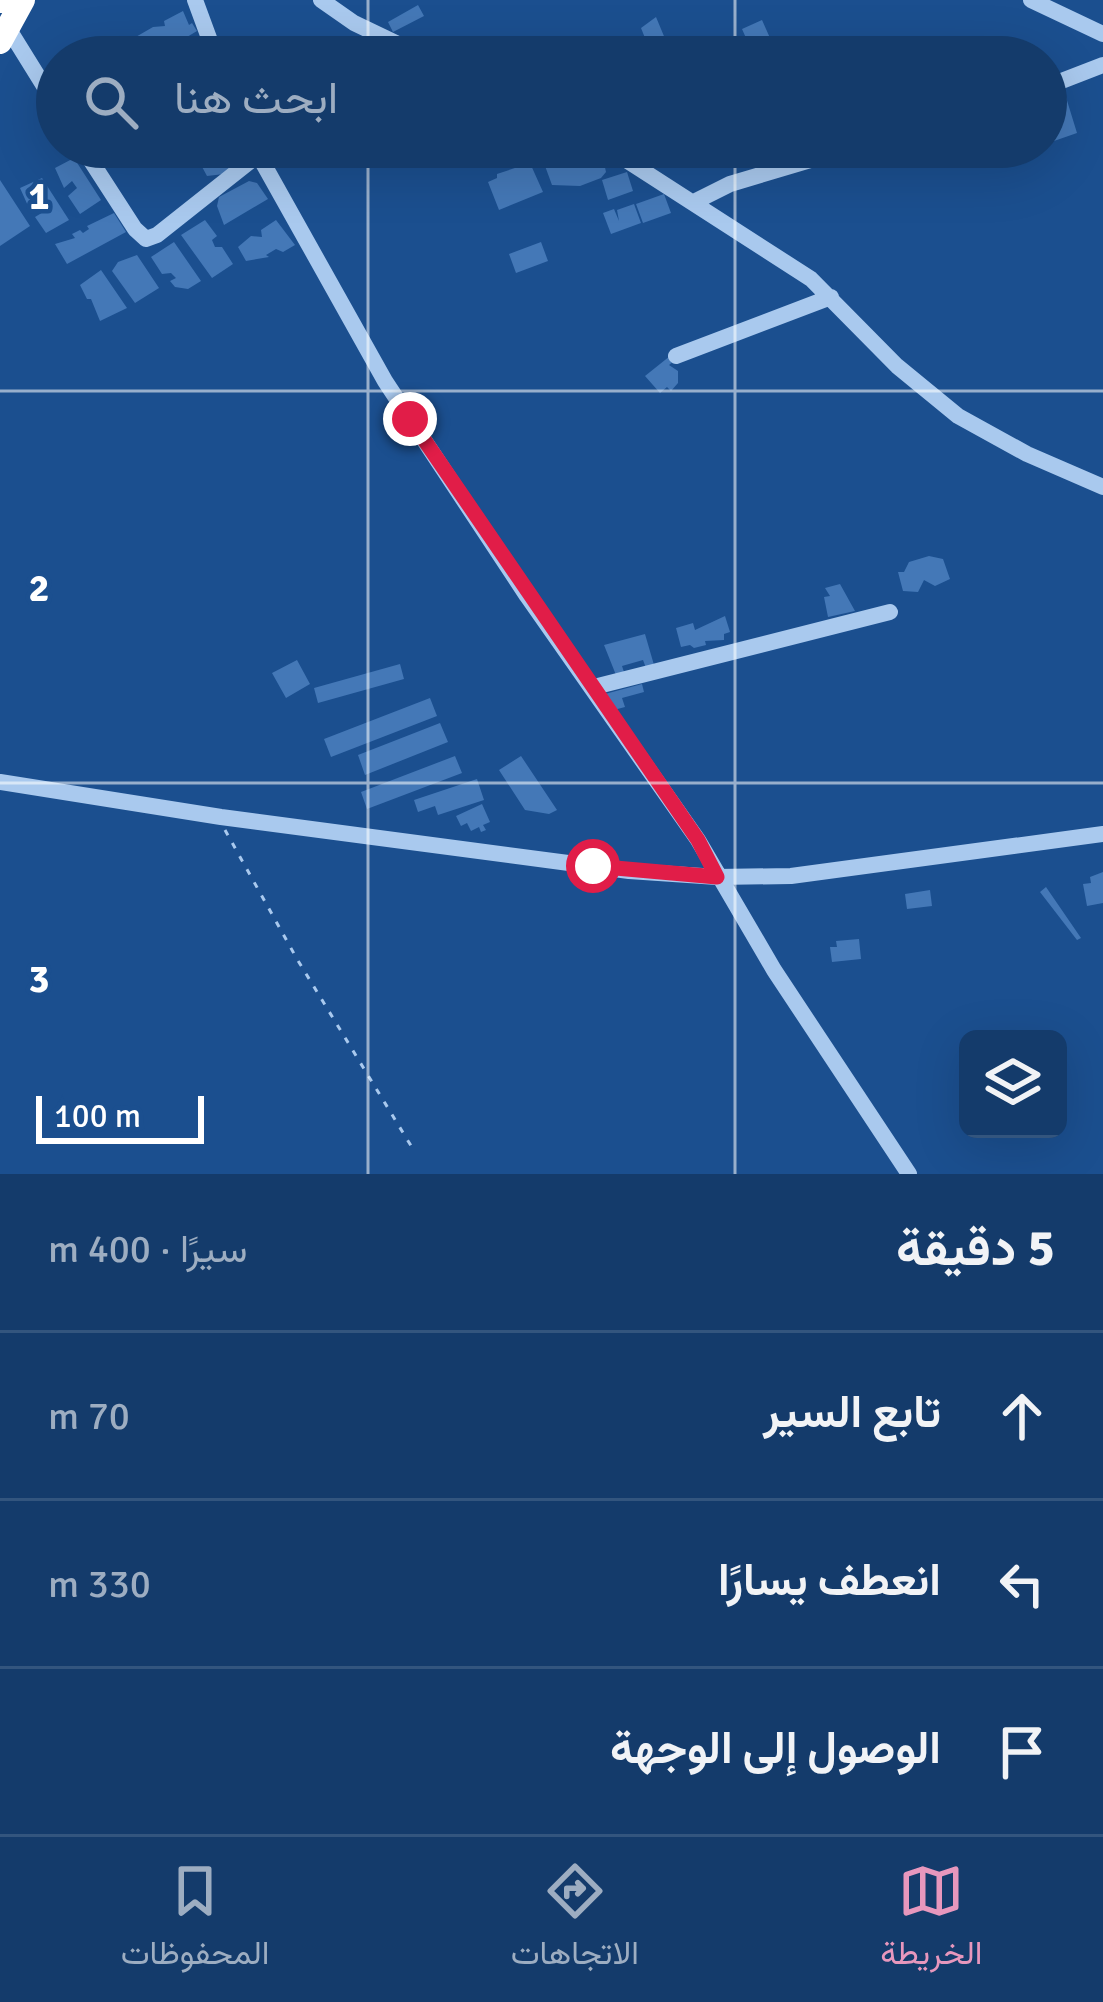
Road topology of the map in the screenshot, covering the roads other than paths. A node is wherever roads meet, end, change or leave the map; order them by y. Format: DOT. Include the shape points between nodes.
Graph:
graph roads {
  1 [pos="23,0"];
  2 [pos="195,0"];
  3 [pos="321,0"];
  4 [pos="1031,0"];
  5 [pos="1103,34"];
  6 [pos="4,35"];
  7 [pos="208,36"];
  8 [pos="381,36"];
  9 [pos="1103,65"];
  10 [pos="36,78"];
  11 [pos="1067,79"];
  12 [pos="95,168"];
  13 [pos="236,168"];
  14 [pos="266,168"];
  15 [pos="640,168"];
  16 [pos="784,168"];
  17 [pos="694,202"];
  18 [pos="831,297"];
  19 [pos="676,356"];
  20 [pos="1103,487"];
  21 [pos="890,612"];
  22 [pos="594,687"];
  23 [pos="0,782"];
  24 [pos="1103,835"];
  25 [pos="717,877"];
  26 [pos="909,1174"];
  1 -- 6 [label="highway"];
  2 -- 7 [label="street"];
  3 -- 8 [label="street"];
  4 -- 5 [label="street"];
  6 -- 10 [label="street"];
  9 -- 11 [label="street"];
  12 -- 13 [label="street" via="146,239"];
  14 -- 22 [label="street" via="385,381"];
  15 -- 17 [label="street"];
  16 -- 17 [label="street"];
  17 -- 18 [label="street"];
  18 -- 19 [label="street"];
  18 -- 20 [label="street" via="958,416"];
  21 -- 22 [label="street"];
  22 -- 25 [label="street"];
  23 -- 25 [label="street" via="629,872"];
  24 -- 25 [label="street" via="791,876"];
  25 -- 26 [label="street"];
}
